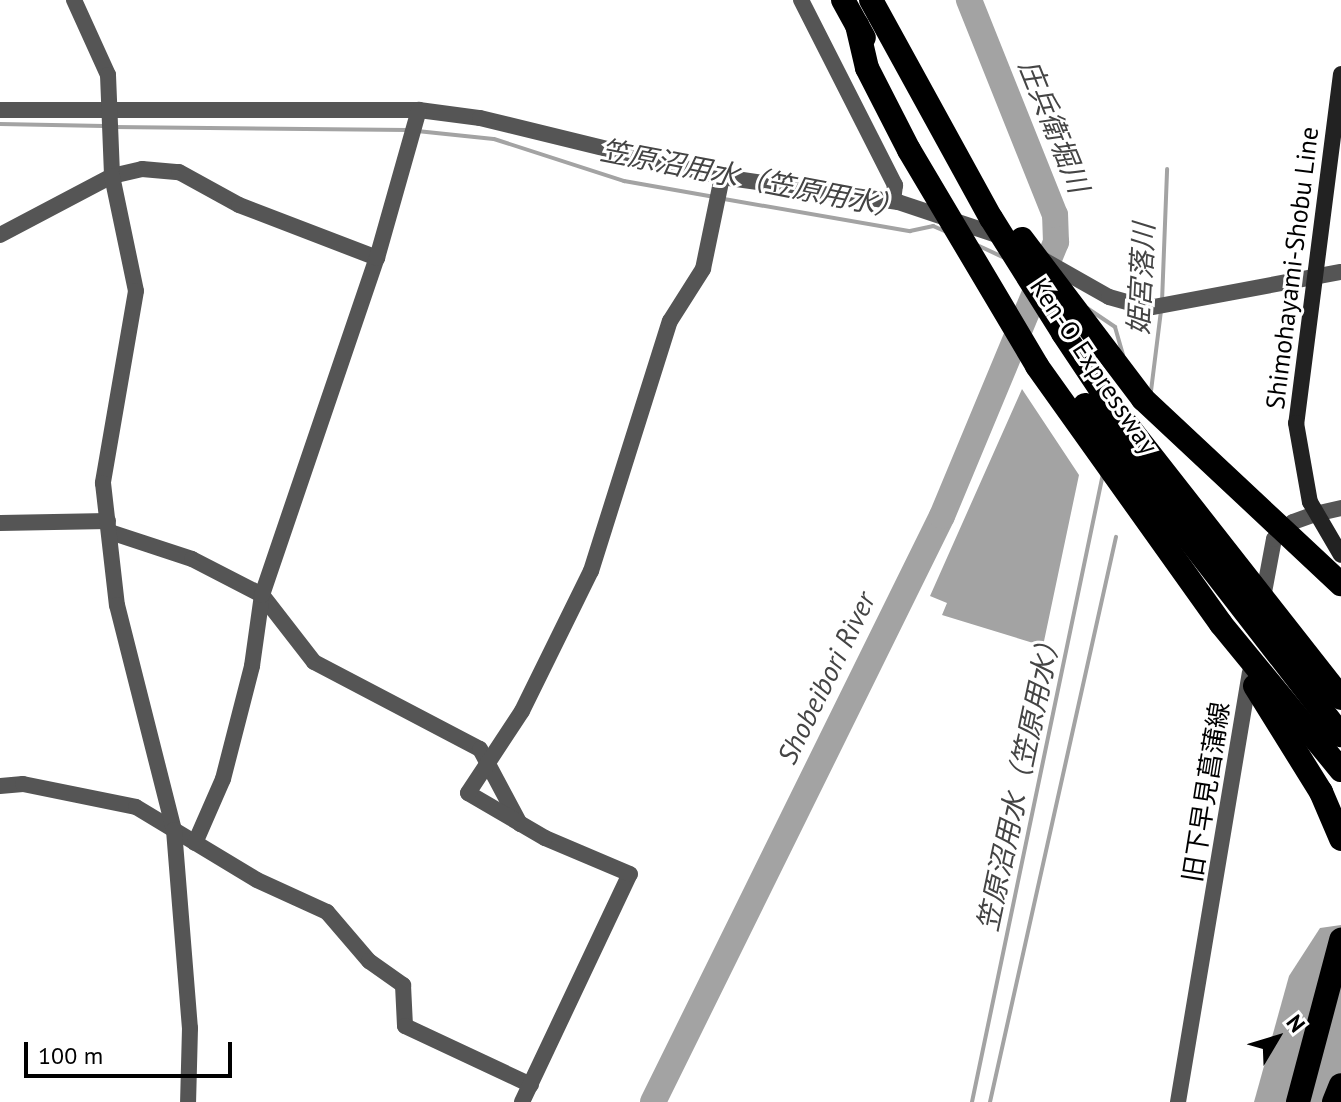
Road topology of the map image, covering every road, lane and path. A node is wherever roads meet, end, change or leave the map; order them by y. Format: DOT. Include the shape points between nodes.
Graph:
graph roads {
  1 [pos="74,0"];
  2 [pos="801,0"];
  3 [pos="843,0"];
  4 [pos="871,0"];
  5 [pos="857,25"];
  6 [pos="901,58"];
  7 [pos="1341,74"];
  8 [pos="0,110"];
  9 [pos="419,110"];
  10 [pos="106,114"];
  11 [pos="112,176"];
  12 [pos="722,177"];
  13 [pos="893,201"];
  14 [pos="0,235"];
  15 [pos="377,258"];
  16 [pos="1341,272"];
  17 [pos="1313,278"];
  18 [pos="1341,508"];
  19 [pos="1315,514"];
  20 [pos="0,523"];
  21 [pos="109,527"];
  22 [pos="1341,555"];
  23 [pos="1341,584"];
  24 [pos="262,595"];
  25 [pos="1221,624"];
  26 [pos="1341,698"];
  27 [pos="1341,735"];
  28 [pos="488,761"];
  29 [pos="1341,770"];
  30 [pos="0,786"];
  31 [pos="520,824"];
  32 [pos="174,830"];
  33 [pos="1341,839"];
  34 [pos="195,843"];
  35 [pos="1341,940"];
  36 [pos="531,1085"];
  37 [pos="1341,1085"];
  38 [pos="188,1102"];
  39 [pos="522,1102"];
  40 [pos="1178,1102"];
  41 [pos="1298,1102"];
  42 [pos="1334,1102"];
  1 -- 10 [label="street" via="108,75"];
  2 -- 13 [label="street" via="895,185"];
  3 -- 5 [label="highway, Ken-O Expressway"];
  4 -- 6 [label="highway, Ken-O Expressway"];
  5 -- 25 [label="highway" via="867,68 902,137 1006,314 1094,448"];
  5 -- 27 [label="highway, Ken-O Expressway" via="983,250 1051,356 1160,507"];
  6 -- 23 [label="highway" via="1102,351 1180,437"];
  6 -- 26 [label="highway, Ken-O Expressway" via="991,218 1109,402"];
  7 -- 17 [label="main road, Shimohayami-Shobu Line"];
  8 -- 10 [label="street"];
  9 -- 10 [label="street"];
  9 -- 12 [label="street" via="480,118"];
  9 -- 15 [label="street"];
  10 -- 11 [label="street"];
  11 -- 14 [label="street"];
  11 -- 15 [label="street" via="142,169 179,172 239,205"];
  11 -- 21 [label="street" via="136,291 104,458"];
  12 -- 13 [label="street"];
  12 -- 28 [label="street" via="703,269 670,321 591,571 522,711"];
  13 -- 17 [label="street" via="960,219 1109,297 1148,308"];
  15 -- 24 [label="street"];
  16 -- 17 [label="street"];
  17 -- 19 [label="main road, Shimohayami-Shobu Line" via="1296,423"];
  18 -- 19 [label="street, 旧下早見菖蒲線"];
  19 -- 22 [label="main road, Shimohayami-Shobu Line"];
  19 -- 40 [label="street, 旧下早見菖蒲線" via="1279,531 1272,547"];
  20 -- 21 [label="street"];
  21 -- 24 [label="street" via="192,559"];
  21 -- 32 [label="street" via="117,605"];
  24 -- 28 [label="street" via="314,662 480,749"];
  24 -- 34 [label="street" via="252,666 223,779"];
  25 -- 29 [label="highway"];
  25 -- 33 [label="highway" via="1321,792"];
  28 -- 31 [label="street"];
  28 -- 31 [label="street" via="468,793"];
  30 -- 32 [label="street" via="23,784 136,807"];
  31 -- 36 [label="street" via="630,874"];
  32 -- 34 [label="street"];
  32 -- 38 [label="street" via="190,1028"];
  34 -- 36 [label="street" via="257,880 327,912 369,961 403,985 405,1026"];
  35 -- 41 [label="highway"];
  36 -- 39 [label="street"];
  37 -- 42 [label="highway"];
}
